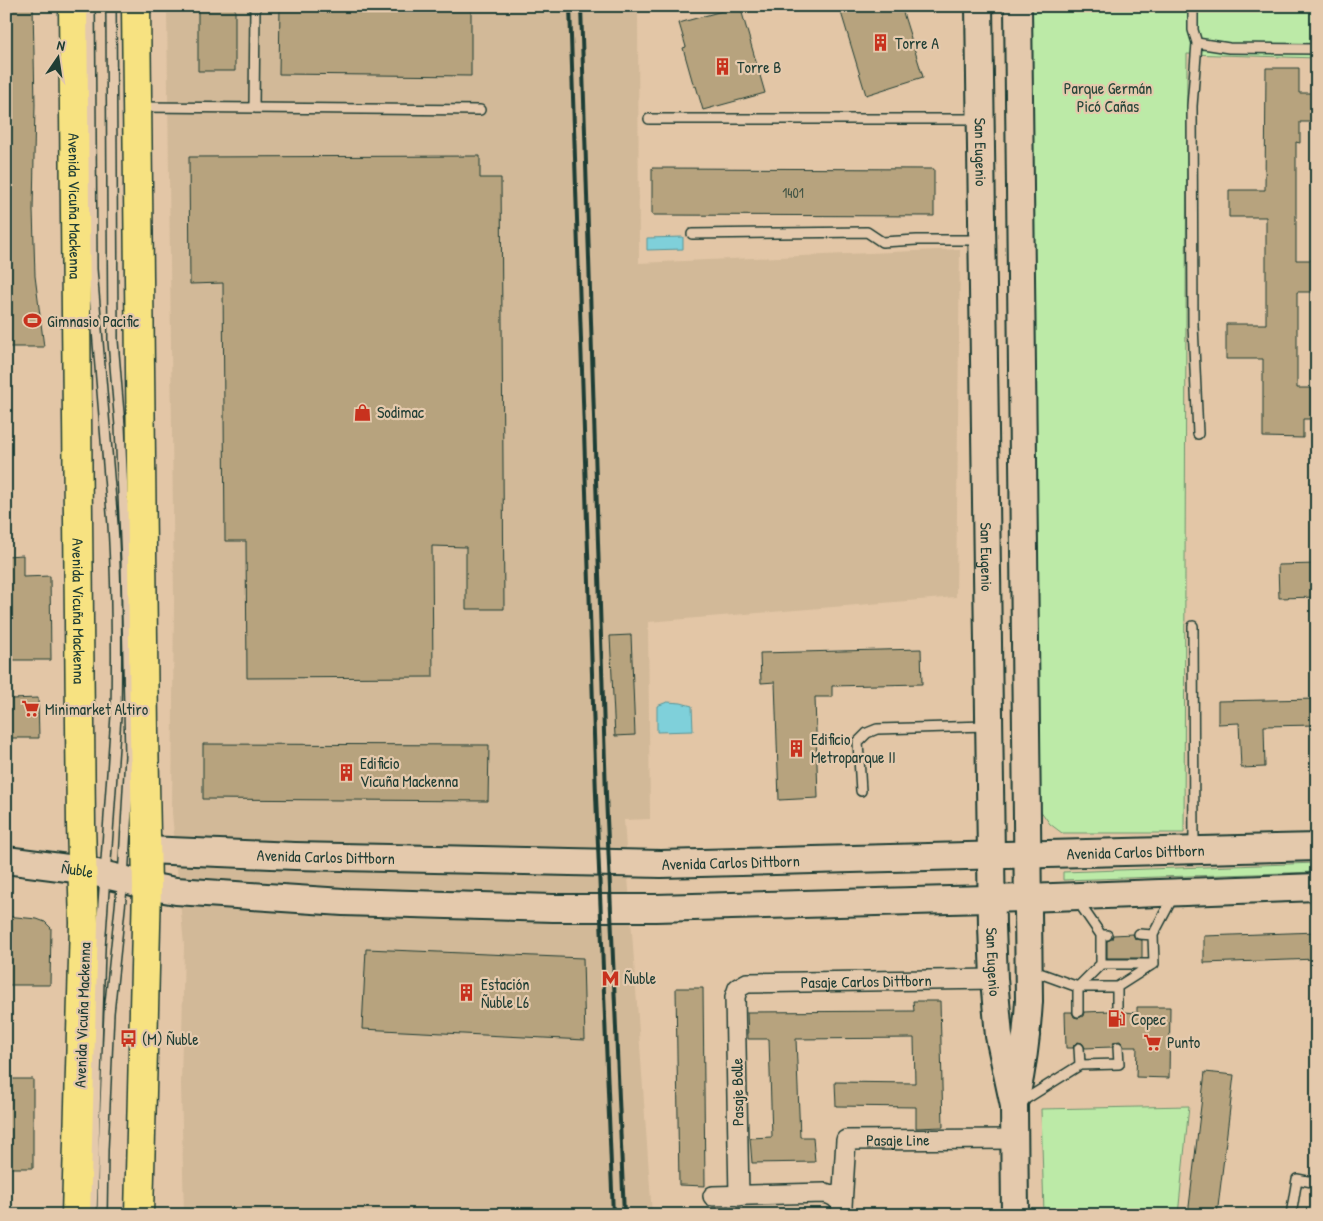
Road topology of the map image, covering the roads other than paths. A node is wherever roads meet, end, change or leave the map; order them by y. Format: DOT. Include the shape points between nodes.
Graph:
graph roads {
  1 [pos="73,6"];
  2 [pos="90,6"];
  3 [pos="111,6"];
  4 [pos="136,6"];
  5 [pos="254,6"];
  6 [pos="979,6"];
  7 [pos="1018,6"];
  8 [pos="1193,6"];
  9 [pos="1196,43"];
  10 [pos="1317,49"];
  11 [pos="137,107"];
  12 [pos="254,108"];
  13 [pos="480,110"];
  14 [pos="649,119"];
  15 [pos="980,119"];
  16 [pos="692,234"];
  17 [pos="981,240"];
  18 [pos="1198,434"];
  19 [pos="1193,626"];
  20 [pos="989,726"];
  21 [pos="861,791"];
  22 [pos="136,846"];
  23 [pos="1317,847"];
  24 [pos="1194,850"];
  25 [pos="1027,854"];
  26 [pos="991,855"];
  27 [pos="6,860"];
  28 [pos="114,877"];
  29 [pos="1317,887"];
  30 [pos="1175,892"];
  31 [pos="1074,896"];
  32 [pos="992,898"];
  33 [pos="1027,898"];
  34 [pos="1139,934"];
  35 [pos="1153,934"];
  36 [pos="1101,964"];
  37 [pos="1154,964"];
  38 [pos="1029,969"];
  39 [pos="994,979"];
  40 [pos="1078,987"];
  41 [pos="1117,987"];
  42 [pos="738,988"];
  43 [pos="1117,1011"];
  44 [pos="1078,1012"];
  45 [pos="1118,1047"];
  46 [pos="1079,1048"];
  47 [pos="1080,1065"];
  48 [pos="1014,1106"];
  49 [pos="1014,1139"];
  50 [pos="1317,1183"];
  51 [pos="713,1196"];
  52 [pos="739,1196"];
  53 [pos="843,1210"];
  54 [pos="76,1215"];
  55 [pos="92,1215"];
  56 [pos="102,1215"];
  57 [pos="139,1215"];
  58 [pos="1015,1215"];
  59 [pos="1291,1215"];
  1 -- 28 [label="main road, Avenida Vicuña Mackenna" via="81,825"];
  2 -- 28 [label="lane" via="92,269 116,567"];
  3 -- 22 [label="lane" via="114,341"];
  4 -- 11 [label="main road, Avenida Vicuña Mackenna"];
  5 -- 12 [label="lane"];
  6 -- 15 [label="main road, San Eugenio"];
  7 -- 25 [label="main road, San Eugenio"];
  8 -- 9 [label="lane"];
  9 -- 10 [label="lane" via="1229,48"];
  9 -- 18 [label="lane" via="1192,106 1193,325"];
  11 -- 12 [label="lane"];
  11 -- 22 [label="main road, Avenida Vicuña Mackenna"];
  12 -- 13 [label="lane"];
  14 -- 15 [label="lane"];
  15 -- 17 [label="main road, San Eugenio"];
  16 -- 17 [label="lane" via="867,232 882,242"];
  17 -- 20 [label="main road, San Eugenio"];
  19 -- 24 [label="lane"];
  20 -- 21 [label="lane" via="877,729 867,733 858,742"];
  20 -- 26 [label="main road, San Eugenio"];
  22 -- 26 [label="main road, Avenida Carlos Dittborn" via="295,856 661,864"];
  22 -- 28 [label="main road, Avenida Vicuña Mackenna"];
  23 -- 24 [label="main road, Avenida Carlos Dittborn"];
  24 -- 25 [label="main road, Avenida Carlos Dittborn"];
  25 -- 26 [label="main road, Avenida Carlos Dittborn"];
  25 -- 33 [label="main road, San Eugenio"];
  26 -- 32 [label="main road, San Eugenio"];
  27 -- 28 [label="main road, Ñuble"];
  28 -- 32 [label="main road" via="176,891 333,901 543,908"];
  28 -- 54 [label="main road, Avenida Vicuña Mackenna" via="84,923"];
  28 -- 55 [label="lane" via="100,948"];
  28 -- 56 [label="lane"];
  28 -- 57 [label="main road, Avenida Vicuña Mackenna"];
  29 -- 30 [label="main road"];
  30 -- 31 [label="main road"];
  30 -- 35 [label="lane"];
  31 -- 33 [label="main road"];
  31 -- 36 [label="lane" via="1104,935"];
  32 -- 33 [label="main road"];
  32 -- 39 [label="main road, San Eugenio"];
  33 -- 38 [label="main road, San Eugenio"];
  34 -- 35 [label="lane"];
  35 -- 37 [label="lane"];
  36 -- 37 [label="lane"];
  36 -- 40 [label="lane"];
  37 -- 41 [label="lane"];
  38 -- 40 [label="lane"];
  38 -- 48 [label="main road, San Eugenio" via="1027,1032"];
  39 -- 42 [label="street, Pasaje Carlos Dittborn" via="747,983"];
  39 -- 48 [label="main road, San Eugenio" via="999,1036"];
  40 -- 41 [label="lane"];
  40 -- 44 [label="lane"];
  41 -- 43 [label="lane"];
  42 -- 52 [label="street, Pasaje Bolle" via="735,997"];
  45 -- 47 [label="lane" via="1119,1064"];
  46 -- 47 [label="lane"];
  47 -- 48 [label="lane"];
  48 -- 49 [label="main road, San Eugenio"];
  49 -- 53 [label="street, Pasaje Line" via="846,1140"];
  49 -- 58 [label="main road, San Eugenio"];
  50 -- 59 [label="lane" via="1297,1179"];
  51 -- 52 [label="street, Pasaje Line"];
  52 -- 53 [label="street, Pasaje Line" via="825,1193 837,1198"];
}
